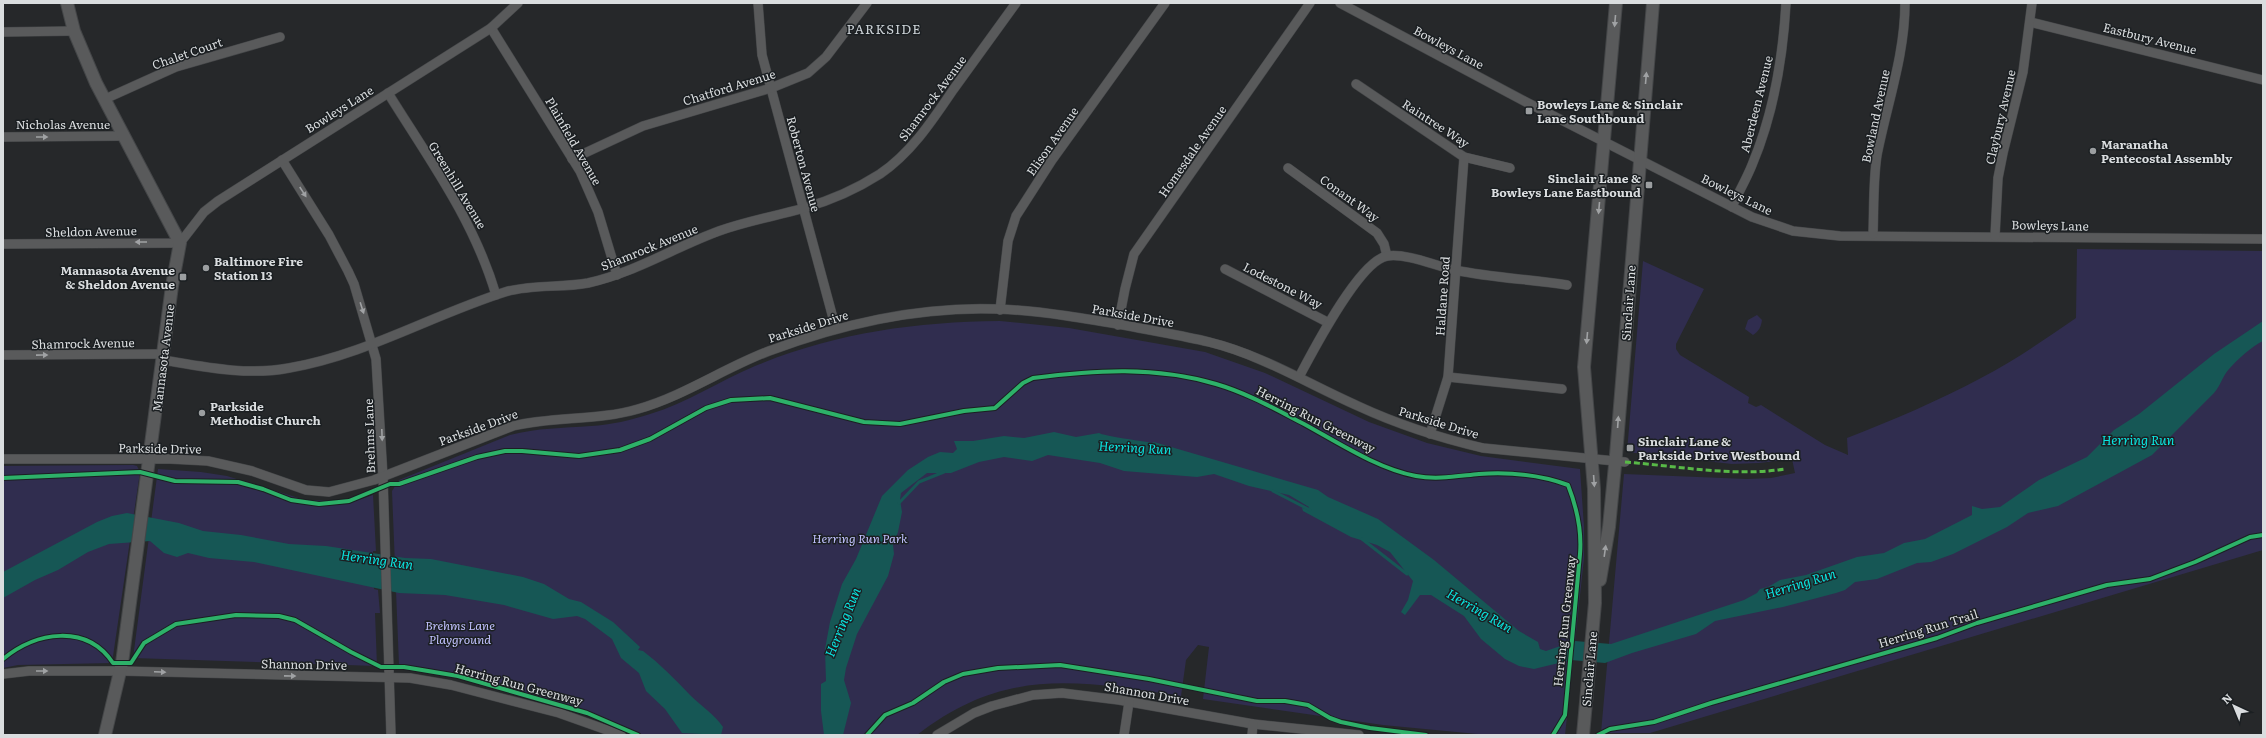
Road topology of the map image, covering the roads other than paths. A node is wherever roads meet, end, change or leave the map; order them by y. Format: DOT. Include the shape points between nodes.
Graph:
graph roads {
  1 [pos="67,3"];
  2 [pos="518,3"];
  3 [pos="758,3"];
  4 [pos="867,3"];
  5 [pos="1016,3"];
  6 [pos="1165,3"];
  7 [pos="1310,3"];
  8 [pos="1340,3"];
  9 [pos="1616,3"];
  10 [pos="1653,3"];
  11 [pos="1786,3"];
  12 [pos="1905,3"];
  13 [pos="2032,3"];
  14 [pos="2030,22"];
  15 [pos="491,28"];
  16 [pos="74,31"];
  17 [pos="3,32"];
  18 [pos="280,37"];
  19 [pos="2263,80"];
  20 [pos="1356,84"];
  21 [pos="771,88"];
  22 [pos="388,93"];
  23 [pos="105,99"];
  24 [pos="123,136"];
  25 [pos="3,137"];
  26 [pos="1605,141"];
  27 [pos="1464,157"];
  28 [pos="1639,158"];
  29 [pos="572,159"];
  30 [pos="282,160"];
  31 [pos="1288,168"];
  32 [pos="1510,168"];
  33 [pos="1732,207"];
  34 [pos="804,208"];
  35 [pos="1873,234"];
  36 [pos="1995,236"];
  37 [pos="2263,238"];
  38 [pos="180,243"];
  39 [pos="3,244"];
  40 [pos="1386,256"];
  41 [pos="1225,269"];
  42 [pos="1456,270"];
  43 [pos="617,275"];
  44 [pos="1567,285"];
  45 [pos="496,295"];
  46 [pos="1000,310"];
  47 [pos="1329,323"];
  48 [pos="1118,325"];
  49 [pos="836,329"];
  50 [pos="373,344"];
  51 [pos="3,355"];
  52 [pos="164,357"];
  53 [pos="1299,377"];
  54 [pos="1448,377"];
  55 [pos="1562,389"];
  56 [pos="1430,434"];
  57 [pos="1592,458"];
  58 [pos="3,459"];
  59 [pos="150,459"];
  60 [pos="1620,461"];
  61 [pos="383,477"];
  62 [pos="1595,603"];
  63 [pos="121,671"];
  64 [pos="3,674"];
  65 [pos="389,677"];
  66 [pos="1129,702"];
  67 [pos="1253,724"];
  68 [pos="105,735"];
  69 [pos="391,735"];
  70 [pos="621,735"];
  71 [pos="937,735"];
  72 [pos="1124,735"];
  73 [pos="1252,735"];
  74 [pos="1359,735"];
  75 [pos="1583,735"];
  1 -- 16 [label="main road"];
  2 -- 15 [label="street, Bowleys Lane"];
  3 -- 21 [label="street, Roberton Avenue" via="762,55"];
  4 -- 21 [label="street, Chatford Avenue" via="815,68"];
  5 -- 34 [label="street, Shamrock Avenue" via="916,142 904,154 868,181"];
  6 -- 46 [label="street, Elison Avenue" via="1052,160 1016,216 1007,246"];
  7 -- 48 [label="street, Homesdale Avenue" via="1138,248 1131,261"];
  8 -- 26 [label="street, Bowleys Lane"];
  9 -- 26 [label="main road, Sinclair Lane, one-way"];
  28 -- 10 [label="main road, Sinclair Lane, one-way"];
  11 -- 33 [label="street, Aberdeen Avenue" via="1780,66 1770,107 1752,166"];
  12 -- 35 [label="street, Bowland Avenue" via="1901,52 1877,157"];
  13 -- 14 [label="street, Claybury Avenue"];
  14 -- 19 [label="street, Eastbury Avenue"];
  14 -- 36 [label="street, Claybury Avenue" via="2023,72 2000,165"];
  15 -- 22 [label="street, Bowleys Lane"];
  15 -- 29 [label="street, Plainfield Avenue"];
  16 -- 17 [label="street"];
  16 -- 23 [label="main road"];
  18 -- 23 [label="street, Chalet Court" via="176,67"];
  20 -- 27 [label="street, Raintree Way"];
  21 -- 29 [label="street, Chatford Avenue" via="643,126"];
  21 -- 34 [label="street, Roberton Avenue"];
  22 -- 30 [label="street, Bowleys Lane"];
  22 -- 45 [label="street, Greenhill Avenue" via="465,217 488,268"];
  23 -- 24 [label="main road"];
  25 -- 24 [label="street, Nicholas Avenue, one-way"];
  24 -- 38 [label="main road"];
  26 -- 28 [label="street, Bowleys Lane"];
  26 -- 57 [label="main road, Sinclair Lane, one-way" via="1584,367"];
  27 -- 32 [label="street, Raintree Way"];
  27 -- 42 [label="street, Haldane Road"];
  28 -- 33 [label="street, Bowleys Lane"];
  60 -- 28 [label="main road, Sinclair Lane, one-way"];
  29 -- 43 [label="street, Plainfield Avenue" via="598,212"];
  30 -- 38 [label="street, Bowleys Lane" via="204,212"];
  30 -- 50 [label="street, Brehms Lane, one-way" via="326,229 348,271"];
  31 -- 40 [label="street, Conant Way" via="1377,233 1384,244"];
  33 -- 35 [label="street, Bowleys Lane" via="1793,231 1835,236"];
  34 -- 43 [label="street, Shamrock Avenue" via="717,231"];
  34 -- 49 [label="street, Roberton Avenue"];
  35 -- 36 [label="street, Bowleys Lane"];
  36 -- 37 [label="street, Bowleys Lane"];
  38 -- 39 [label="street, Sheldon Avenue, one-way"];
  38 -- 52 [label="main road, Mannasota Avenue"];
  40 -- 42 [label="street" via="1402,256"];
  40 -- 47 [label="street" via="1373,265 1354,285"];
  41 -- 47 [label="street, Lodestone Way"];
  42 -- 44 [label="street"];
  42 -- 54 [label="street, Haldane Road"];
  43 -- 45 [label="street, Shamrock Avenue" via="585,283 517,289"];
  45 -- 50 [label="street, Shamrock Avenue"];
  46 -- 48 [label="street, Parkside Drive" via="1043,313"];
  46 -- 49 [label="street, Parkside Drive" via="932,312 892,317"];
  47 -- 53 [label="street"];
  48 -- 53 [label="street, Parkside Drive" via="1207,341 1256,357"];
  49 -- 61 [label="street, Parkside Drive" via="768,351 677,394 640,408 608,415 534,421 513,426"];
  50 -- 52 [label="street, Shamrock Avenue" via="313,364 262,371 224,370"];
  50 -- 61 [label="street, Brehms Lane, one-way" via="378,373"];
  51 -- 52 [label="street, Shamrock Avenue, one-way"];
  52 -- 59 [label="main road, Mannasota Avenue"];
  53 -- 56 [label="street, Parkside Drive" via="1357,406"];
  54 -- 55 [label="street"];
  54 -- 56 [label="street, Haldane Road"];
  56 -- 57 [label="street, Parkside Drive" via="1483,448"];
  57 -- 60 [label="street, Parkside Drive"];
  57 -- 62 [label="main road, Sinclair Lane, one-way"];
  58 -- 59 [label="street, Parkside Drive"];
  59 -- 61 [label="street, Parkside Drive" via="189,459 222,464 319,491 355,487"];
  59 -- 63 [label="main road, Mannasota Avenue"];
  62 -- 60 [label="main road, Sinclair Lane, one-way"];
  61 -- 65 [label="street, Brehms Lane"];
  62 -- 75 [label="main road, Sinclair Lane"];
  64 -- 63 [label="street, Shannon Drive, one-way" via="29,671"];
  63 -- 65 [label="street, Shannon Drive, one-way"];
  63 -- 68 [label="main road, Mannasota Avenue"];
  65 -- 69 [label="street, Brehms Lane"];
  65 -- 70 [label="street, Shannon Drive" via="430,681 480,692 559,713"];
  66 -- 67 [label="street, Shannon Drive"];
  66 -- 71 [label="street, Shannon Drive" via="1075,693 1033,695 974,713"];
  66 -- 72 [label="street"];
  67 -- 73 [label="street"];
  67 -- 74 [label="street, Shannon Drive"];
}
